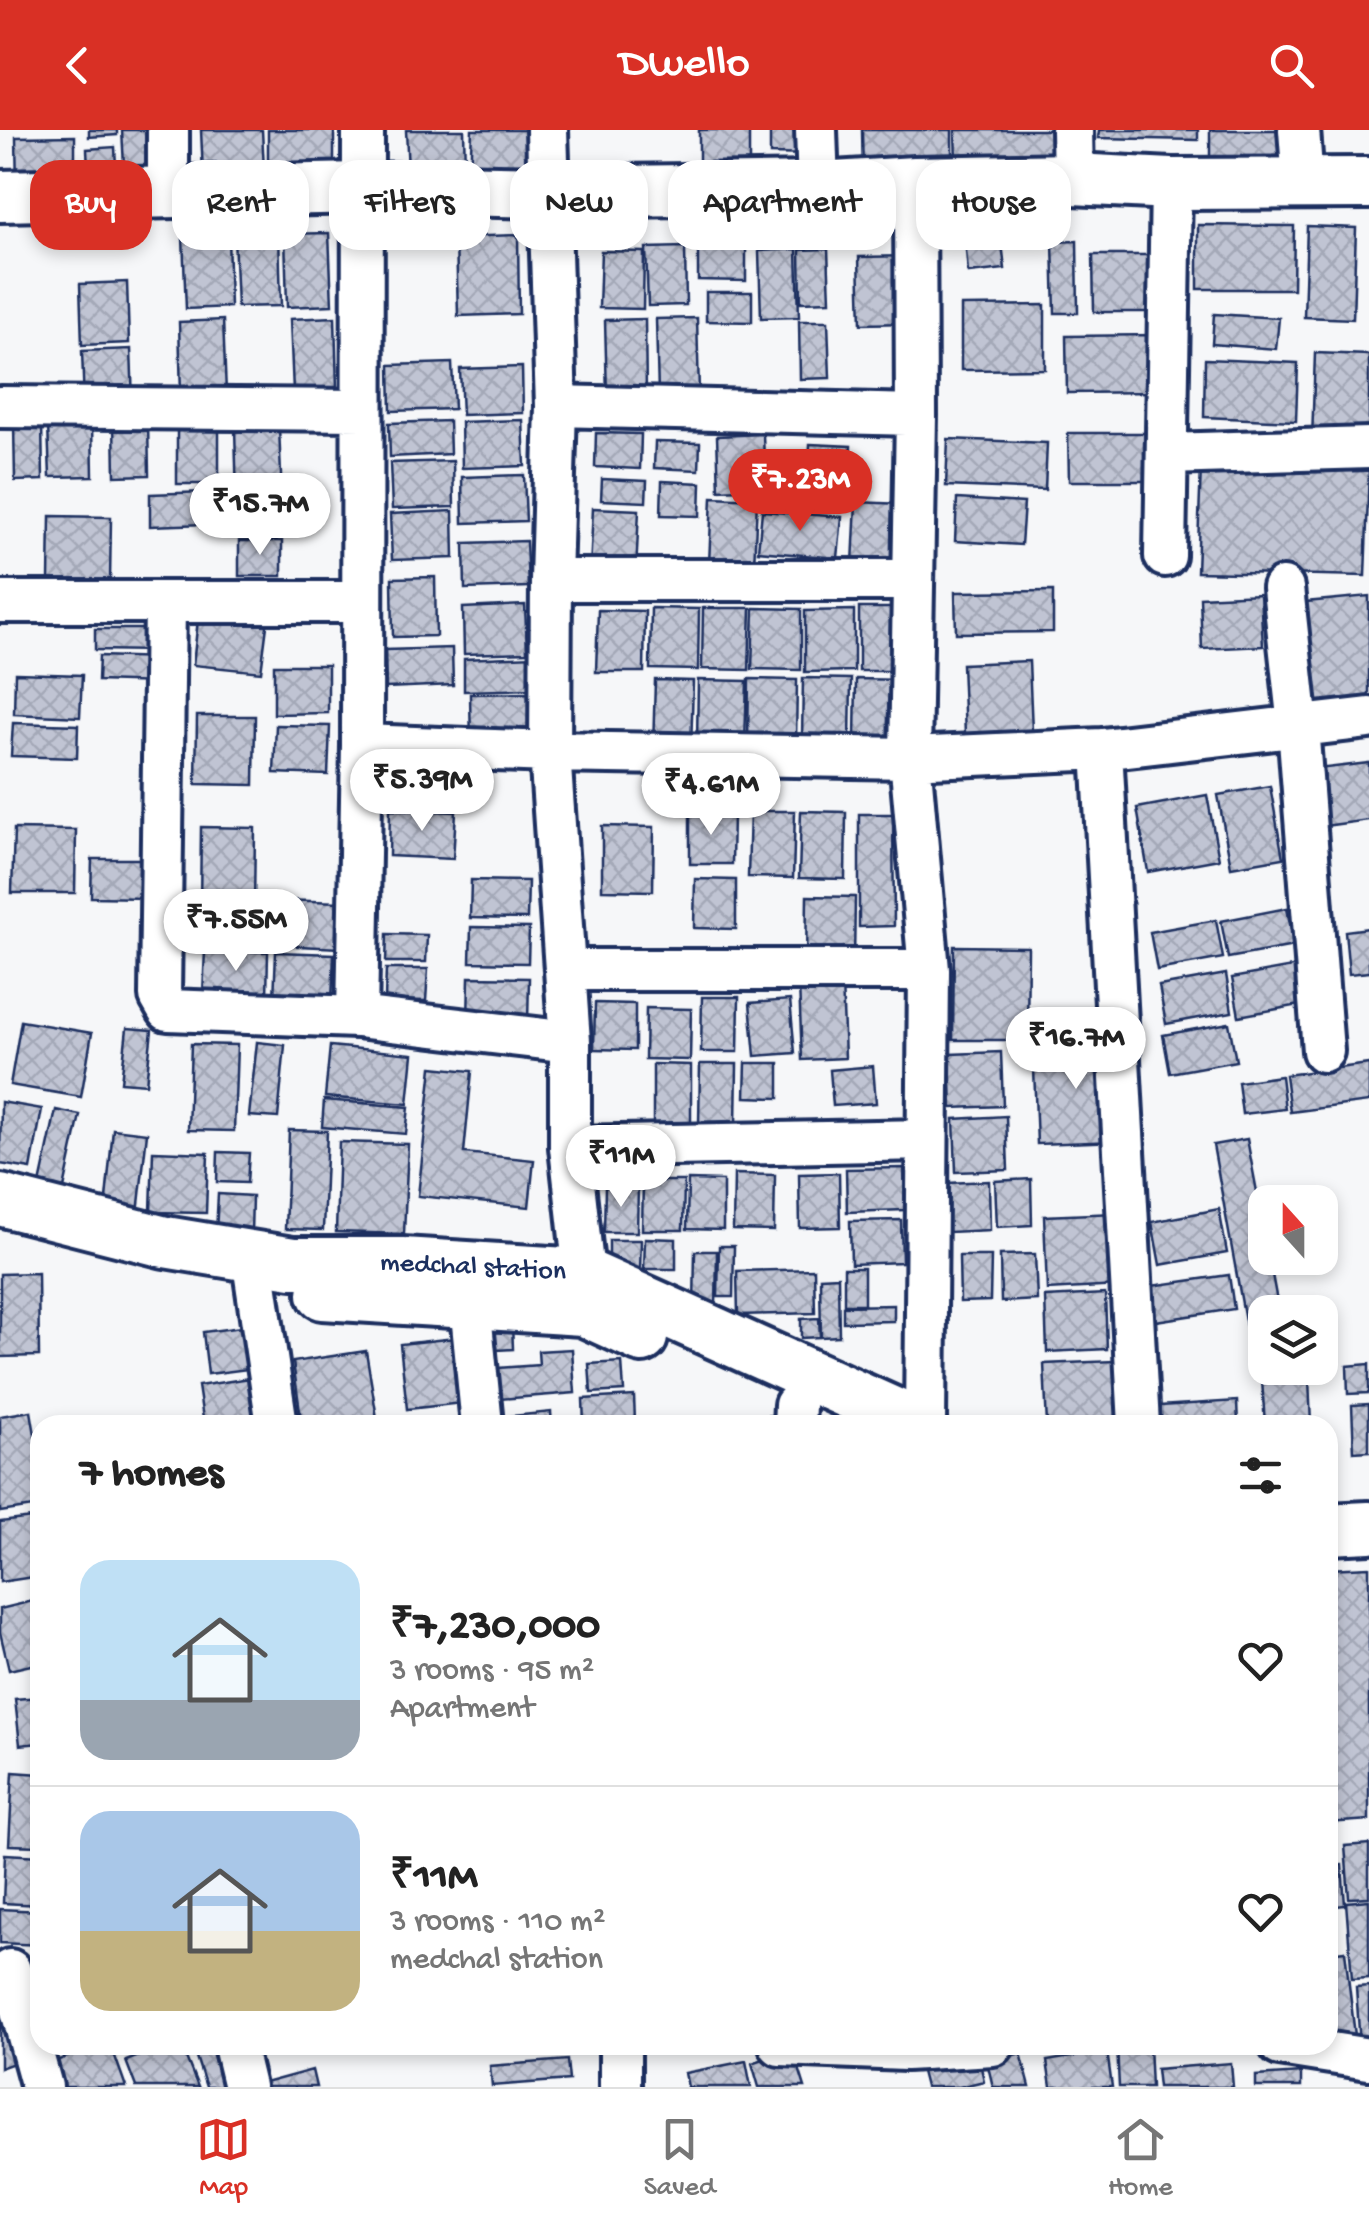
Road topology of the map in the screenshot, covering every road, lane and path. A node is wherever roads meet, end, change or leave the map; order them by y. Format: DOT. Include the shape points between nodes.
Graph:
graph roads {
  1 [pos="168,130"];
  2 [pos="363,130"];
  3 [pos="547,130"];
  4 [pos="816,130"];
  5 [pos="1299,130"];
  6 [pos="1072,154"];
  7 [pos="362,160"];
  8 [pos="547,160"];
  9 [pos="817,160"];
  10 [pos="914,182"];
  11 [pos="1303,182"];
  12 [pos="896,183"];
  13 [pos="1171,184"];
  14 [pos="1369,184"];
  15 [pos="329,189"];
  16 [pos="168,193"];
  17 [pos="0,196"];
  18 [pos="362,250"];
  19 [pos="550,250"];
  20 [pos="556,406"];
  21 [pos="0,407"];
  22 [pos="362,410"];
  23 [pos="916,415"];
  24 [pos="1369,448"];
  25 [pos="1167,454"];
  26 [pos="1165,556"];
  27 [pos="551,580"];
  28 [pos="913,580"];
  29 [pos="1283,588"];
  30 [pos="0,602"];
  31 [pos="165,602"];
  32 [pos="361,602"];
  33 [pos="1369,718"];
  34 [pos="1298,726"];
  35 [pos="362,745"];
  36 [pos="1102,749"];
  37 [pos="550,752"];
  38 [pos="910,758"];
  39 [pos="565,970"];
  40 [pos="929,970"];
  41 [pos="357,1017"];
  42 [pos="570,1042"];
  43 [pos="1322,1050"];
  44 [pos="926,1140"];
  45 [pos="570,1147"];
  46 [pos="0,1200"];
  47 [pos="0,1234"];
  48 [pos="254,1273"];
  49 [pos="584,1274"];
  50 [pos="470,1304"];
  51 [pos="275,1415"];
  52 [pos="481,1415"];
  53 [pos="795,1415"];
  54 [pos="901,1415"];
  55 [pos="923,1415"];
  56 [pos="1137,1415"];
  57 [pos="1369,1494"];
  58 [pos="1338,1496"];
  59 [pos="1369,1528"];
  60 [pos="1338,1529"];
  61 [pos="17,1972"];
  62 [pos="30,2032"];
  63 [pos="1338,2054"];
  64 [pos="35,2055"];
  65 [pos="236,2055"];
  66 [pos="620,2055"];
  67 [pos="1369,2059"];
  68 [pos="42,2087"];
  69 [pos="244,2087"];
  70 [pos="620,2087"];
  1 -- 16 [label="street"];
  2 -- 7 [label="street"];
  3 -- 8 [label="street"];
  4 -- 9 [label="street"];
  5 -- 11 [label="street"];
  6 -- 10 [label="street"];
  6 -- 13 [label="street"];
  10 -- 12 [label="street"];
  10 -- 23 [label="street"];
  11 -- 13 [label="street"];
  11 -- 14 [label="street"];
  13 -- 25 [label="street"];
  15 -- 16 [label="street"];
  16 -- 17 [label="street"];
  18 -- 22 [label="street"];
  19 -- 20 [label="street"];
  20 -- 23 [label="street"];
  20 -- 27 [label="street"];
  21 -- 22 [label="street"];
  22 -- 32 [label="street"];
  23 -- 28 [label="street"];
  24 -- 25 [label="street"];
  25 -- 26 [label="street"];
  27 -- 28 [label="street"];
  27 -- 37 [label="street"];
  28 -- 38 [label="street"];
  29 -- 34 [label="street"];
  30 -- 31 [label="street"];
  31 -- 32 [label="street"];
  31 -- 41 [label="street" via="160,996 168,1010"];
  32 -- 35 [label="street"];
  33 -- 34 [label="street"];
  34 -- 36 [label="street"];
  34 -- 43 [label="street"];
  35 -- 37 [label="street"];
  35 -- 41 [label="street"];
  36 -- 38 [label="street"];
  36 -- 56 [label="street"];
  37 -- 38 [label="street"];
  37 -- 39 [label="street"];
  38 -- 40 [label="street"];
  39 -- 40 [label="street"];
  39 -- 42 [label="street"];
  40 -- 44 [label="street"];
  41 -- 42 [label="street"];
  42 -- 45 [label="street"];
  44 -- 45 [label="street"];
  44 -- 55 [label="street"];
  45 -- 49 [label="street"];
  46 -- 48 [label="street, medchal station" via="165,1242"];
  47 -- 48 [label="street, medchal station"];
  48 -- 49 [label="street, medchal station" via="292,1263 402,1263"];
  48 -- 50 [label="street, medchal station"];
  48 -- 51 [label="street"];
  49 -- 54 [label="street, medchal station"];
  50 -- 52 [label="street"];
  50 -- 53 [label="street, medchal station" via="582,1310"];
  57 -- 58 [label="street"];
  59 -- 60 [label="street"];
  61 -- 62 [label="street"];
  63 -- 67 [label="street"];
  64 -- 68 [label="street"];
  65 -- 69 [label="street"];
  66 -- 70 [label="street"];
}
